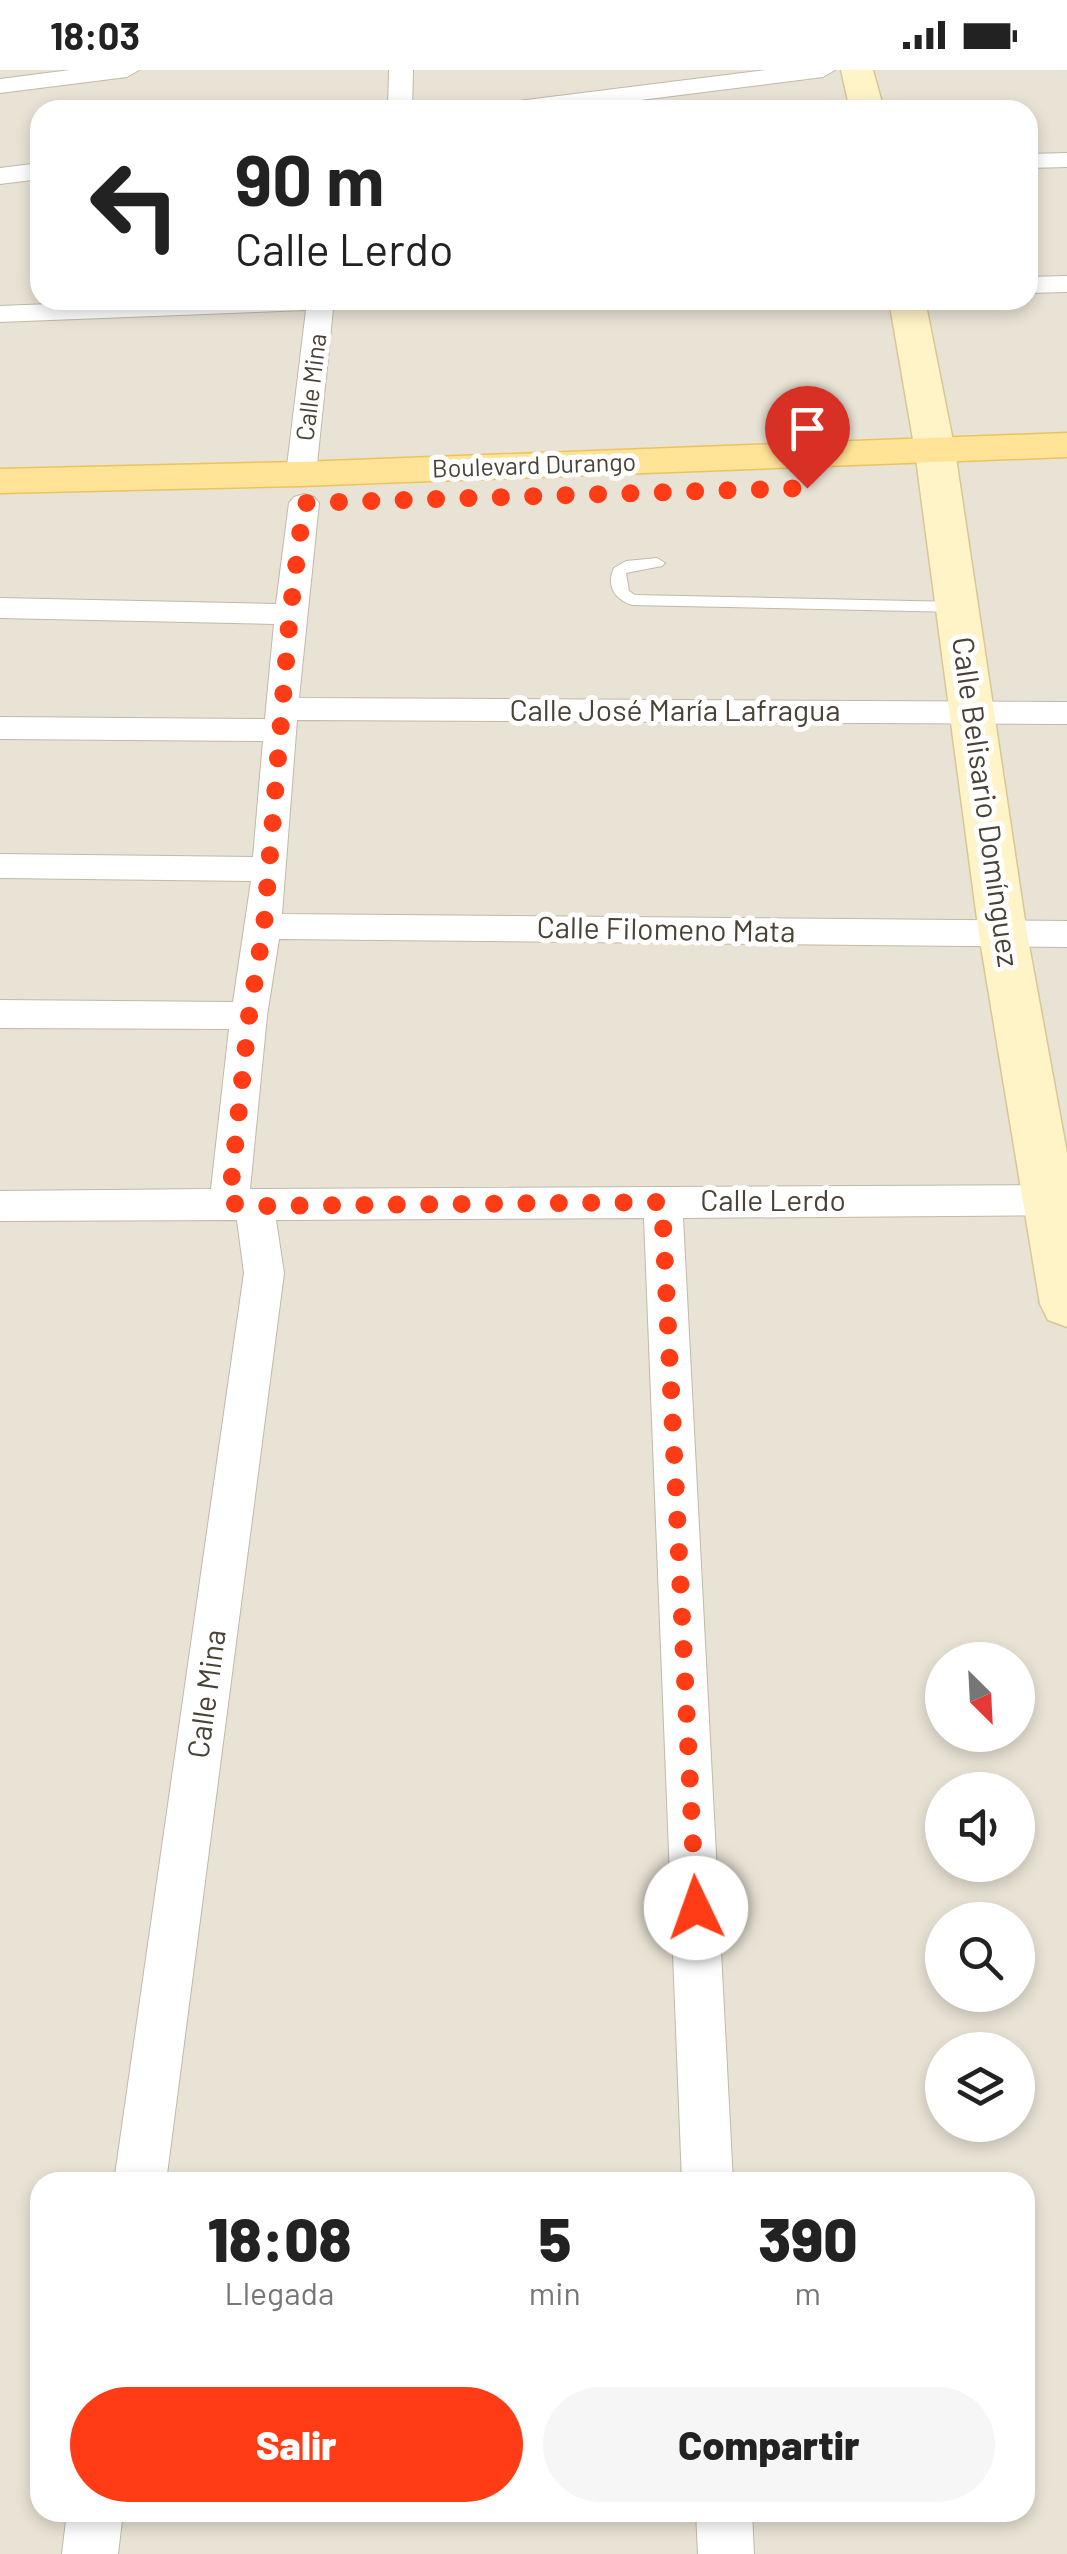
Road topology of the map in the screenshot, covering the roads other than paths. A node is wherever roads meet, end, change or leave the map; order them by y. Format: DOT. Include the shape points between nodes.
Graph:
graph roads {
  1 [pos="128,70"];
  2 [pos="401,70"];
  3 [pos="823,70"];
  4 [pos="857,70"];
  5 [pos="0,86"];
  6 [pos="400,100"];
  7 [pos="584,100"];
  8 [pos="864,100"];
  9 [pos="1067,160"];
  10 [pos="1038,161"];
  11 [pos="30,172"];
  12 [pos="0,176"];
  13 [pos="1067,284"];
  14 [pos="1038,285"];
  15 [pos="92,310"];
  16 [pos="320,310"];
  17 [pos="908,310"];
  18 [pos="0,314"];
  19 [pos="1067,444"];
  20 [pos="937,468"];
  21 [pos="1067,479"];
  22 [pos="0,481"];
  23 [pos="302,488"];
  24 [pos="0,512"];
  25 [pos="658,563"];
  26 [pos="957,607"];
  27 [pos="0,608"];
  28 [pos="290,614"];
  29 [pos="972,712"];
  30 [pos="1067,713"];
  31 [pos="283,719"];
  32 [pos="0,728"];
  33 [pos="0,866"];
  34 [pos="269,870"];
  35 [pos="264,926"];
  36 [pos="1003,934"];
  37 [pos="1067,934"];
  38 [pos="0,1014"];
  39 [pos="249,1016"];
  40 [pos="1058,1200"];
  41 [pos="662,1202"];
  42 [pos="242,1204"];
  43 [pos="0,1206"];
  44 [pos="1067,1304"];
  45 [pos="141,2172"];
  46 [pos="708,2172"];
  47 [pos="95,2522"];
  48 [pos="724,2522"];
  49 [pos="90,2554"];
  50 [pos="726,2554"];
  1 -- 5 [label="street"];
  2 -- 6 [label="street"];
  3 -- 7 [label="street"];
  4 -- 8 [label="street"];
  9 -- 10 [label="street"];
  11 -- 12 [label="street"];
  13 -- 14 [label="street"];
  15 -- 18 [label="street"];
  16 -- 23 [label="street, Calle Mina"];
  17 -- 20 [label="street, Calle Belisario Domínguez"];
  19 -- 20 [label="main road, Boulevard Durango"];
  20 -- 21 [label="main road, Boulevard Durango"];
  20 -- 23 [label="main road, Boulevard Durango"];
  20 -- 26 [label="street, Calle Belisario Domínguez"];
  22 -- 23 [label="main road, Boulevard Durango"];
  23 -- 24 [label="main road, Boulevard Durango"];
  23 -- 28 [label="street, Calle Mina"];
  25 -- 26 [label="lane" via="620,571 621,595"];
  26 -- 29 [label="street, Calle Belisario Domínguez"];
  27 -- 28 [label="street"];
  28 -- 31 [label="street, Calle Mina"];
  29 -- 30 [label="street, Calle José María Lafragua"];
  29 -- 31 [label="street, Calle José María Lafragua"];
  29 -- 36 [label="street, Calle Belisario Domínguez"];
  31 -- 32 [label="street, Calle José María Lafragua"];
  31 -- 34 [label="street, Calle Mina"];
  33 -- 34 [label="street"];
  34 -- 35 [label="street, Calle Mina"];
  35 -- 36 [label="street, Calle Filomeno Mata"];
  35 -- 39 [label="street, Calle Mina"];
  36 -- 37 [label="street, Calle Filomeno Mata"];
  36 -- 40 [label="street, Calle Belisario Domínguez"];
  38 -- 39 [label="street"];
  39 -- 42 [label="street, Calle Mina"];
  40 -- 41 [label="street, Calle Lerdo"];
  40 -- 44 [label="street, Calle Belisario Domínguez"];
  41 -- 42 [label="street, Calle Lerdo"];
  41 -- 46 [label="street"];
  42 -- 43 [label="street, Calle Lerdo"];
  42 -- 45 [label="street, Calle Mina" via="264,1273"];
  47 -- 49 [label="street"];
  48 -- 50 [label="street"];
}
